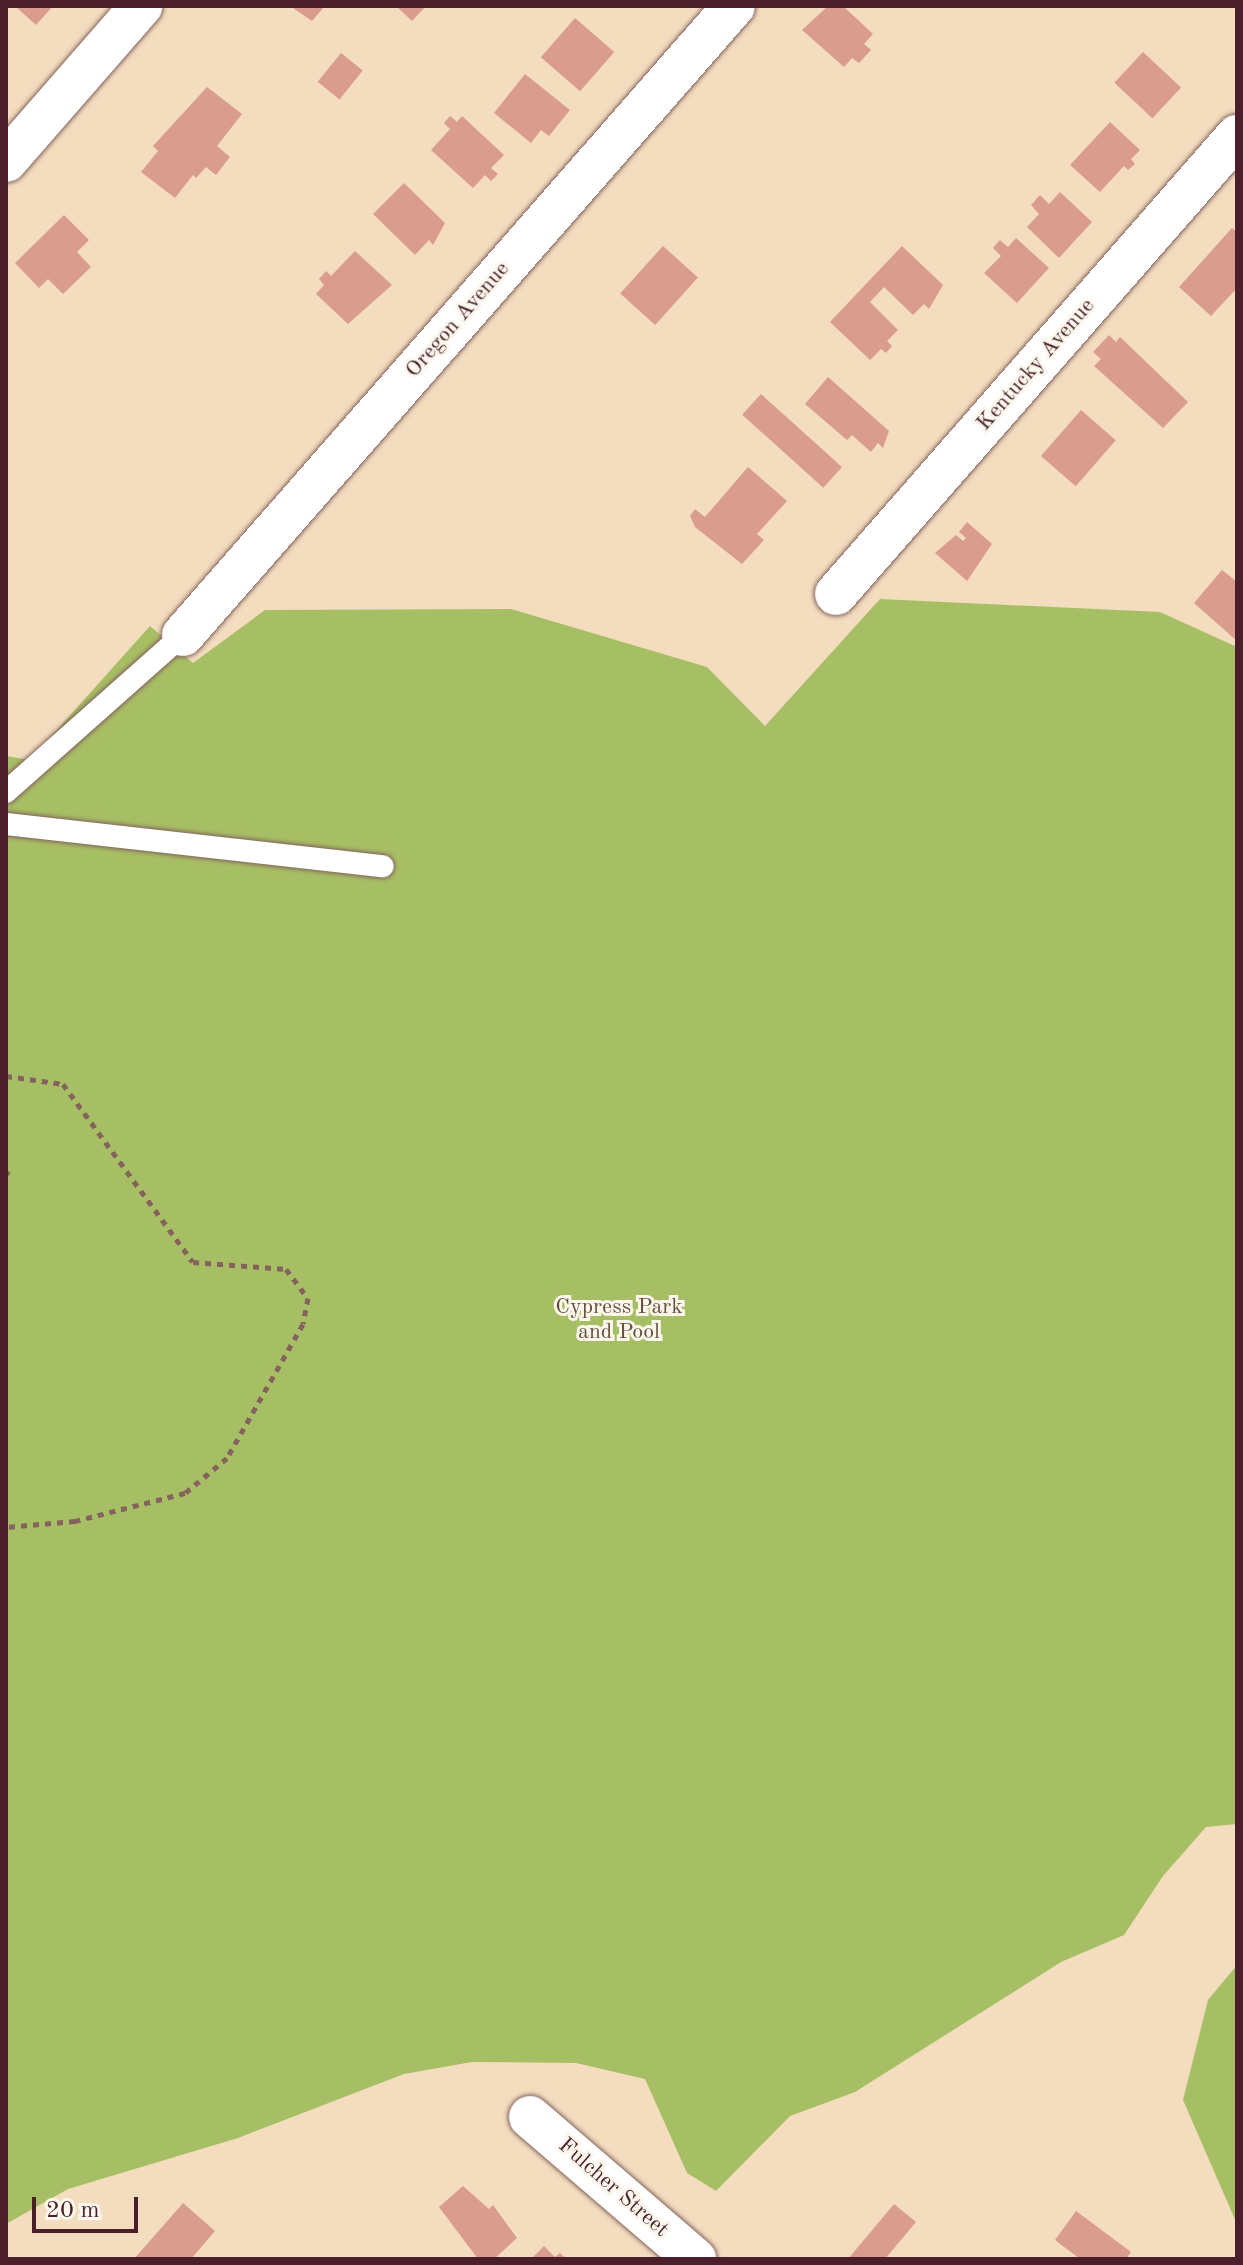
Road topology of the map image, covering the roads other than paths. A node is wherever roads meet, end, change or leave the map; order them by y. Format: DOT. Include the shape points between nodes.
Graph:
graph roads {
  1 [pos="141,6"];
  2 [pos="734,6"];
  3 [pos="1237,136"];
  4 [pos="6,161"];
  5 [pos="836,594"];
  6 [pos="183,635"];
  7 [pos="6,792"];
  8 [pos="6,824"];
  9 [pos="383,866"];
  10 [pos="530,2117"];
  11 [pos="695,2259"];
  1 -- 4 [label="street"];
  2 -- 6 [label="street, Oregon Avenue"];
  3 -- 5 [label="street, Kentucky Avenue"];
  6 -- 7 [label="lane"];
  8 -- 9 [label="lane"];
  10 -- 11 [label="street, Fulcher Street"];
}
